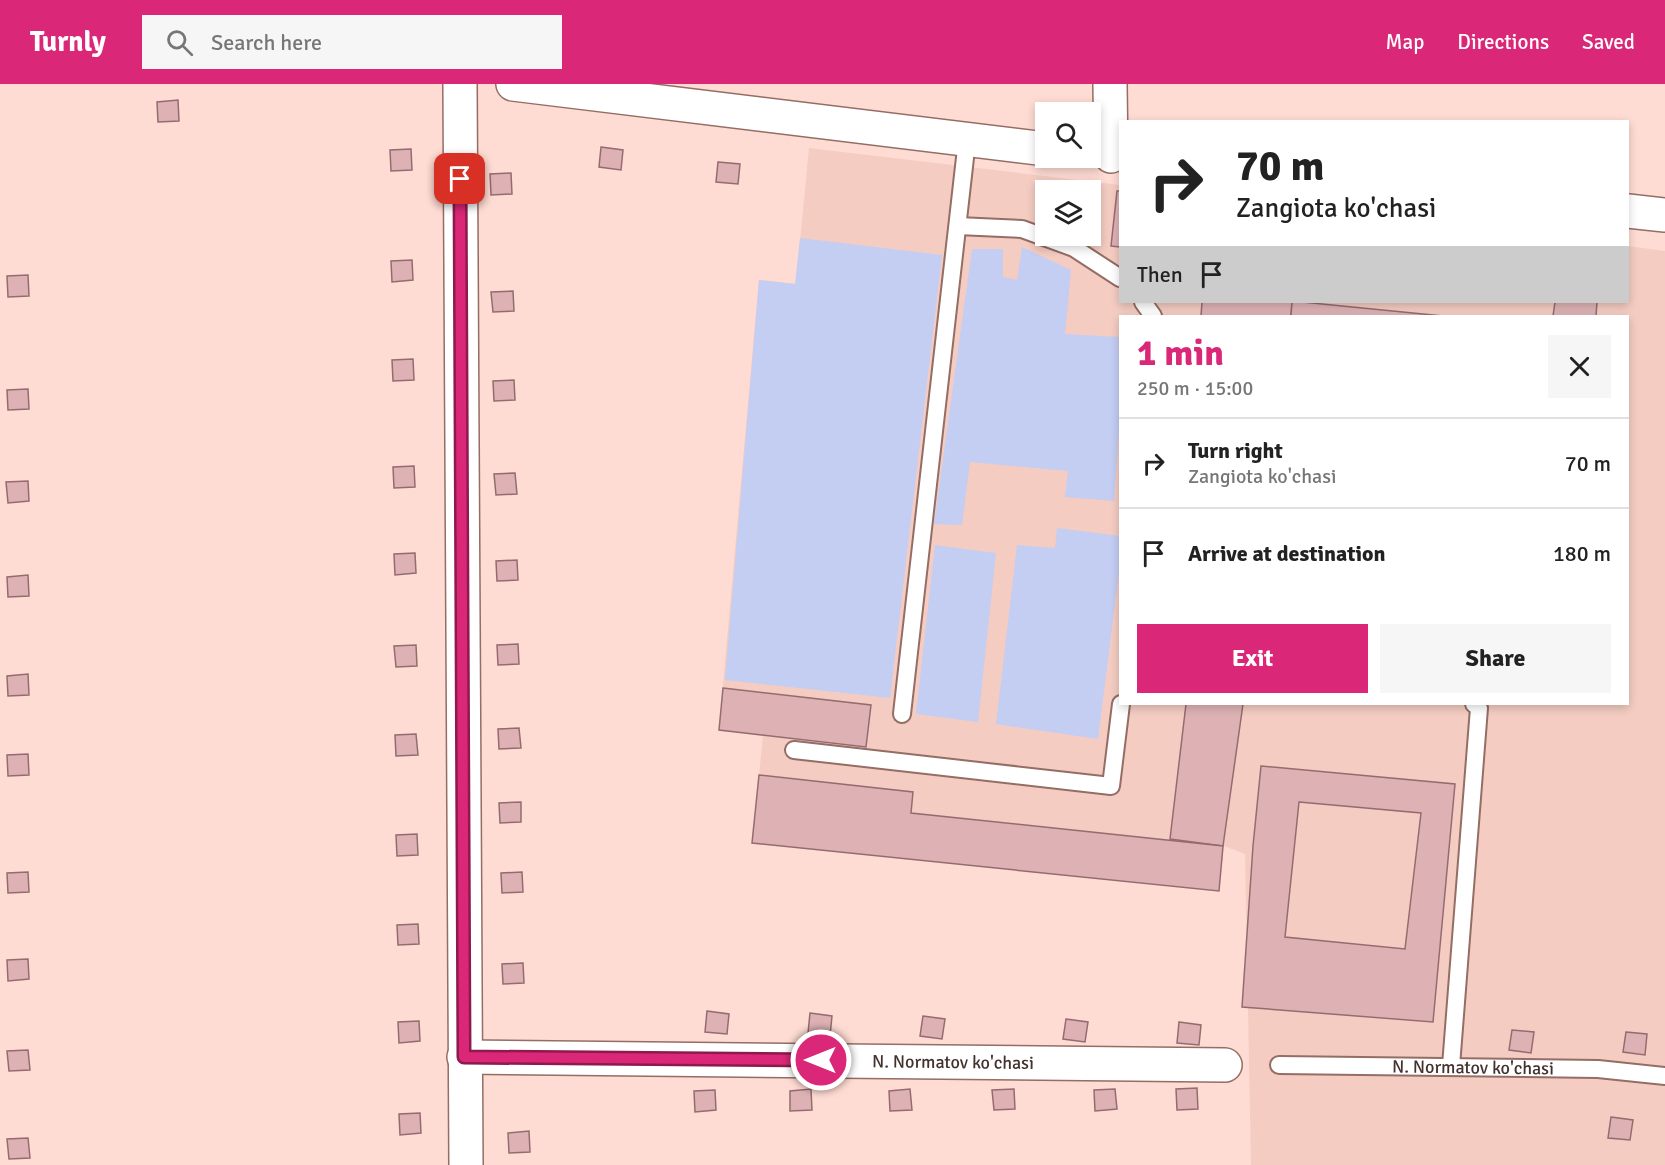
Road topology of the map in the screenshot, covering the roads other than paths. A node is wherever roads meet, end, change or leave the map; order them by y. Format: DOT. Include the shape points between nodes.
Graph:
graph roads {
  1 [pos="460,84"];
  2 [pos="513,84"];
  3 [pos="1110,84"];
  4 [pos="967,140"];
  5 [pos="1035,148"];
  6 [pos="1107,156"];
  7 [pos="1629,211"];
  8 [pos="1665,215"];
  9 [pos="958,226"];
  10 [pos="1119,277"];
  11 [pos="1120,705"];
  12 [pos="1475,705"];
  13 [pos="902,714"];
  14 [pos="794,750"];
  15 [pos="464,1057"];
  16 [pos="1225,1065"];
  17 [pos="1279,1065"];
  18 [pos="1451,1066"];
  19 [pos="1665,1076"];
  20 [pos="466,1165"];
  1 -- 15 [label="street"];
  2 -- 4 [label="street"];
  3 -- 6 [label="street"];
  4 -- 5 [label="street"];
  4 -- 9 [label="lane"];
  7 -- 8 [label="street"];
  9 -- 10 [label="lane" via="1022,229 1074,248"];
  9 -- 13 [label="lane"];
  11 -- 14 [label="lane" via="1111,786"];
  12 -- 18 [label="lane" via="1479,708"];
  15 -- 16 [label="street, N. Normatov ko'chasi"];
  15 -- 20 [label="street"];
  17 -- 18 [label="lane, N. Normatov ko'chasi"];
  18 -- 19 [label="lane, N. Normatov ko'chasi" via="1598,1069"];
}
